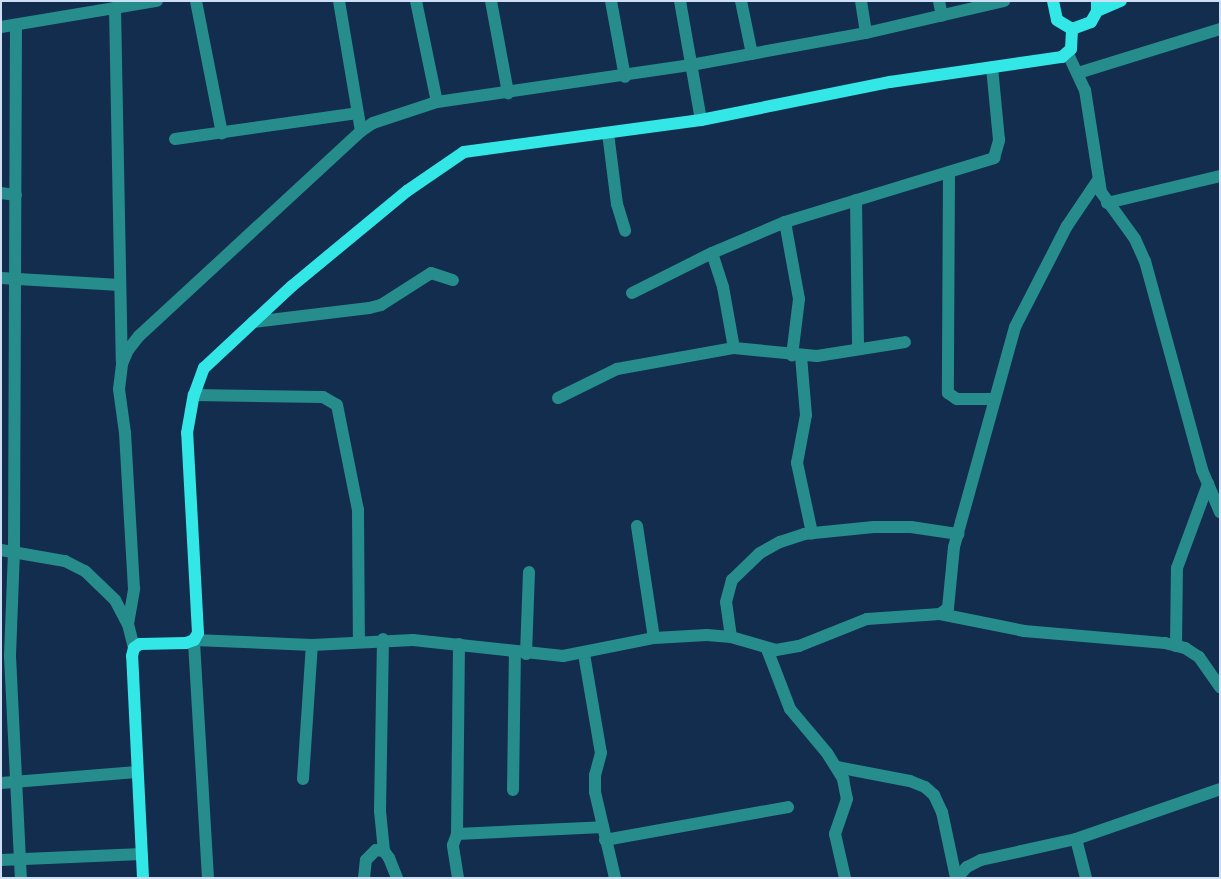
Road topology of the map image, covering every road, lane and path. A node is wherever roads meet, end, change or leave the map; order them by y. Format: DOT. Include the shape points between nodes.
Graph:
graph roads {
  1 [pos="157,1"];
  2 [pos="196,1"];
  3 [pos="339,1"];
  4 [pos="416,1"];
  5 [pos="491,1"];
  6 [pos="611,1"];
  7 [pos="680,1"];
  8 [pos="741,1"];
  9 [pos="861,1"];
  10 [pos="939,1"];
  11 [pos="1004,1"];
  12 [pos="1053,1"];
  13 [pos="1121,1"];
  14 [pos="1097,6"];
  15 [pos="115,8"];
  16 [pos="942,16"];
  17 [pos="16,25"];
  18 [pos="1,27"];
  19 [pos="1072,29"];
  20 [pos="1220,29"];
  21 [pos="866,33"];
  22 [pos="752,54"];
  23 [pos="1068,54"];
  24 [pos="691,66"];
  25 [pos="992,67"];
  26 [pos="1078,73"];
  27 [pos="625,77"];
  28 [pos="508,93"];
  29 [pos="436,102"];
  30 [pos="357,113"];
  31 [pos="701,120"];
  32 [pos="361,131"];
  33 [pos="608,133"];
  34 [pos="222,134"];
  35 [pos="175,139"];
  36 [pos="949,172"];
  37 [pos="1220,176"];
  38 [pos="1098,180"];
  39 [pos="1,194"];
  40 [pos="16,195"];
  41 [pos="856,200"];
  42 [pos="1107,203"];
  43 [pos="786,222"];
  44 [pos="625,231"];
  45 [pos="712,253"];
  46 [pos="7,278"];
  47 [pos="453,280"];
  48 [pos="120,285"];
  49 [pos="632,293"];
  50 [pos="253,322"];
  51 [pos="905,342"];
  52 [pos="734,348"];
  53 [pos="858,349"];
  54 [pos="797,356"];
  55 [pos="122,364"];
  56 [pos="194,395"];
  57 [pos="558,398"];
  58 [pos="995,399"];
  59 [pos="7,472"];
  60 [pos="1208,484"];
  61 [pos="1220,512"];
  62 [pos="637,526"];
  63 [pos="812,533"];
  64 [pos="958,534"];
  65 [pos="8,551"];
  66 [pos="529,572"];
  67 [pos="940,614"];
  68 [pos="128,624"];
  69 [pos="730,637"];
  70 [pos="654,638"];
  71 [pos="383,639"];
  72 [pos="194,640"];
  73 [pos="360,641"];
  74 [pos="459,644"];
  75 [pos="312,645"];
  76 [pos="1176,646"];
  77 [pos="134,648"];
  78 [pos="766,649"];
  79 [pos="520,653"];
  80 [pos="584,654"];
  81 [pos="6,656"];
  82 [pos="1220,687"];
  83 [pos="837,767"];
  84 [pos="137,772"];
  85 [pos="303,779"];
  86 [pos="16,782"];
  87 [pos="1,783"];
  88 [pos="1220,789"];
  89 [pos="513,790"];
  90 [pos="788,807"];
  91 [pos="603,827"];
  92 [pos="458,834"];
  93 [pos="1076,839"];
  94 [pos="606,840"];
  95 [pos="384,851"];
  96 [pos="142,854"];
  97 [pos="1,860"];
  98 [pos="20,860"];
  99 [pos="21,878"];
  100 [pos="143,878"];
  101 [pos="208,878"];
  102 [pos="364,878"];
  103 [pos="398,878"];
  104 [pos="458,878"];
  105 [pos="615,878"];
  106 [pos="845,878"];
  107 [pos="956,878"];
  108 [pos="1086,878"];
  1 -- 15 [label="street"];
  2 -- 34 [label="street"];
  3 -- 30 [label="street"];
  4 -- 29 [label="street"];
  5 -- 28 [label="street"];
  6 -- 27 [label="street"];
  7 -- 24 [label="street"];
  8 -- 22 [label="street"];
  9 -- 21 [label="street"];
  10 -- 16 [label="street"];
  11 -- 16 [label="street"];
  12 -- 19 [label="main road" via="1057,20"];
  13 -- 14 [label="main road"];
  14 -- 19 [label="main road" via="1091,22"];
  15 -- 17 [label="street"];
  15 -- 48 [label="street"];
  16 -- 21 [label="street"];
  17 -- 18 [label="street"];
  17 -- 40 [label="street"];
  19 -- 23 [label="main road"];
  20 -- 26 [label="street"];
  21 -- 22 [label="street"];
  22 -- 24 [label="street"];
  23 -- 25 [label="main road"];
  23 -- 26 [label="street"];
  24 -- 27 [label="street"];
  24 -- 31 [label="street"];
  25 -- 31 [label="main road" via="890,82"];
  25 -- 36 [label="street" via="998,152 994,158"];
  26 -- 38 [label="street" via="1090,113"];
  27 -- 28 [label="street"];
  28 -- 29 [label="street"];
  29 -- 32 [label="street" via="373,123"];
  30 -- 32 [label="street"];
  30 -- 34 [label="street"];
  31 -- 33 [label="main road"];
  32 -- 55 [label="street" via="139,336"];
  33 -- 44 [label="street" via="616,204"];
  33 -- 50 [label="main road" via="464,152 408,191"];
  34 -- 35 [label="street"];
  36 -- 41 [label="street"];
  36 -- 58 [label="street" via="948,393 957,400"];
  37 -- 42 [label="street"];
  38 -- 42 [label="street"];
  38 -- 58 [label="street" via="1067,226 1021,313"];
  39 -- 40 [label="street"];
  40 -- 46 [label="street"];
  41 -- 43 [label="street"];
  41 -- 53 [label="street"];
  42 -- 60 [label="street" via="1135,239 1145,261"];
  43 -- 45 [label="street"];
  43 -- 54 [label="street" via="799,299"];
  45 -- 49 [label="street"];
  45 -- 52 [label="street" via="723,287"];
  46 -- 48 [label="street"];
  46 -- 59 [label="street"];
  47 -- 50 [label="street" via="431,273 381,305"];
  48 -- 55 [label="street"];
  50 -- 56 [label="main road" via="204,368"];
  51 -- 53 [label="street"];
  52 -- 54 [label="street"];
  52 -- 57 [label="street" via="616,370"];
  53 -- 54 [label="street"];
  54 -- 63 [label="street" via="806,415 797,463"];
  55 -- 68 [label="street" via="119,389 134,590"];
  56 -- 72 [label="main road" via="188,433 198,607 198,633"];
  56 -- 73 [label="street" via="323,397 337,405 344,425 358,510"];
  58 -- 64 [label="street"];
  59 -- 65 [label="street"];
  60 -- 61 [label="street"];
  60 -- 76 [label="street" via="1177,568"];
  62 -- 70 [label="street"];
  63 -- 64 [label="street" via="895,526"];
  63 -- 69 [label="street" via="780,542 760,553 732,580 726,602"];
  64 -- 67 [label="street" via="951,600 948,608"];
  65 -- 68 [label="street" via="65,561 86,571 115,600"];
  65 -- 81 [label="street"];
  66 -- 79 [label="street"];
  67 -- 76 [label="street" via="1024,630"];
  67 -- 78 [label="street" via="867,619 798,646"];
  68 -- 77 [label="street"];
  69 -- 70 [label="street"];
  69 -- 78 [label="street"];
  70 -- 80 [label="street"];
  71 -- 73 [label="street"];
  71 -- 74 [label="street"];
  71 -- 95 [label="street" via="380,811"];
  72 -- 75 [label="street"];
  72 -- 77 [label="main road" via="176,644 146,643"];
  72 -- 101 [label="street"];
  73 -- 75 [label="street"];
  74 -- 79 [label="street"];
  74 -- 92 [label="street"];
  75 -- 85 [label="street"];
  76 -- 82 [label="street" via="1199,657"];
  77 -- 84 [label="main road"];
  78 -- 83 [label="street" via="790,709"];
  79 -- 80 [label="street"];
  79 -- 89 [label="street"];
  80 -- 91 [label="street" via="601,753 594,780"];
  81 -- 86 [label="street"];
  83 -- 106 [label="street" via="847,799 835,834"];
  83 -- 107 [label="street" via="910,781 934,795 942,812"];
  84 -- 86 [label="street"];
  84 -- 96 [label="main road"];
  86 -- 87 [label="street"];
  86 -- 98 [label="street"];
  88 -- 93 [label="street"];
  90 -- 94 [label="street"];
  91 -- 92 [label="street"];
  91 -- 94 [label="street"];
  92 -- 104 [label="street" via="453,845"];
  93 -- 107 [label="street" via="981,860"];
  93 -- 108 [label="street"];
  94 -- 105 [label="street"];
  95 -- 102 [label="street" via="370,853"];
  95 -- 103 [label="street"];
  96 -- 98 [label="street"];
  96 -- 100 [label="main road"];
  97 -- 98 [label="street"];
  98 -- 99 [label="street"];
}
